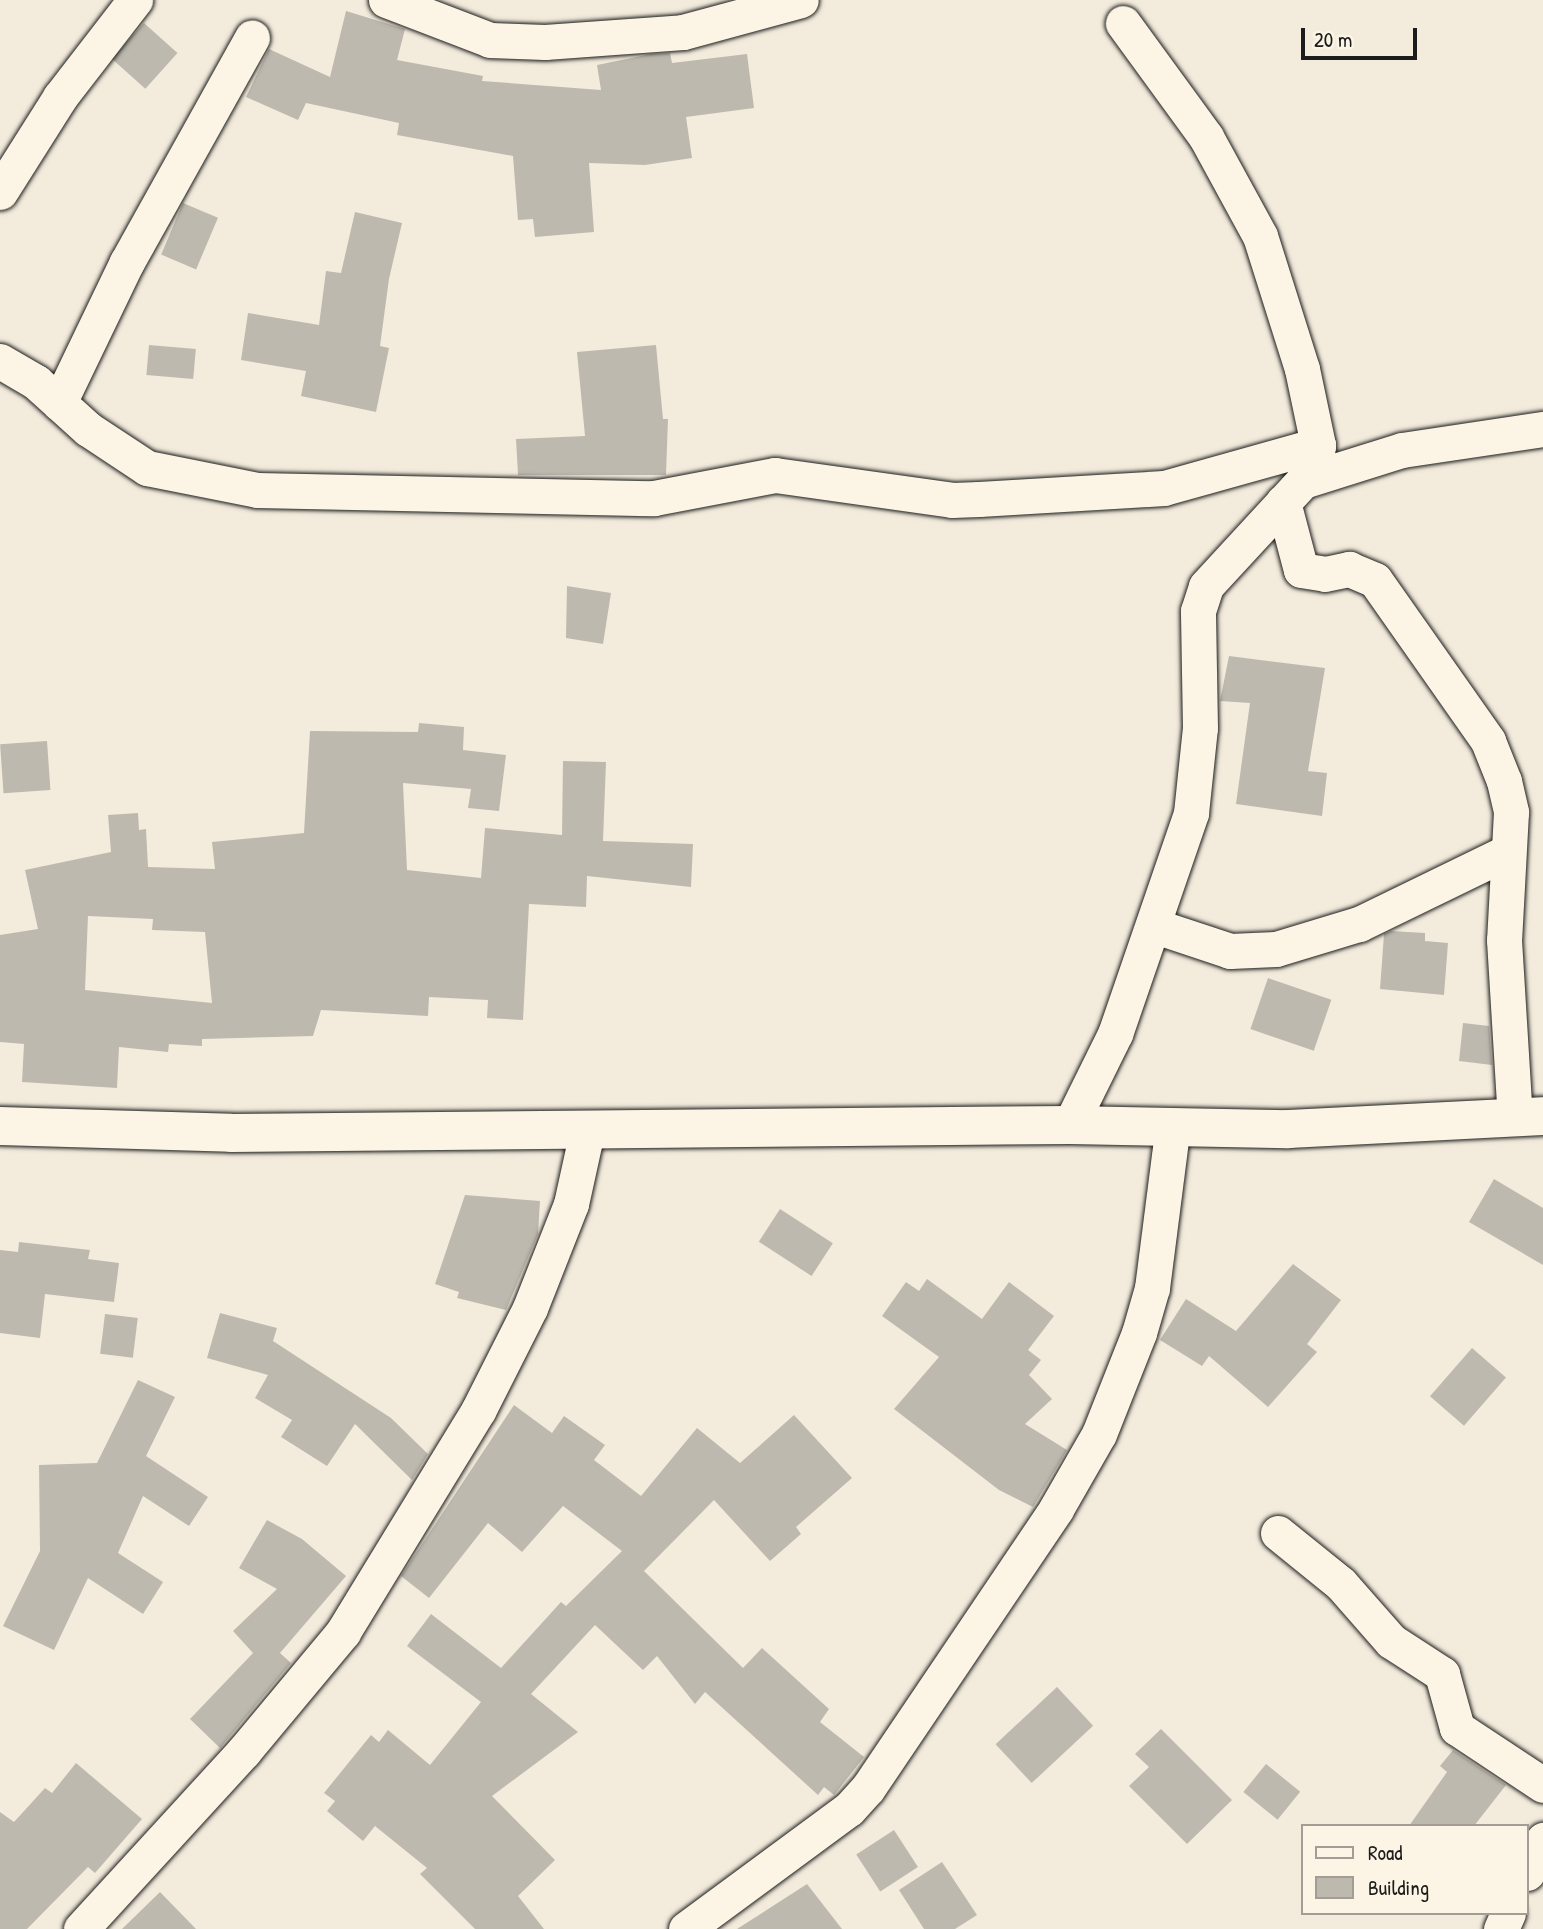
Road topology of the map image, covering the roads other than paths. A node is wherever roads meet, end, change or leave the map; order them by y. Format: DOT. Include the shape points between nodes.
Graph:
graph roads {
  1 [pos="135,0"];
  2 [pos="386,0"];
  3 [pos="801,0"];
  4 [pos="1123,23"];
  5 [pos="252,37"];
  6 [pos="0,192"];
  7 [pos="0,361"];
  8 [pos="59,403"];
  9 [pos="1543,429"];
  10 [pos="1318,445"];
  11 [pos="1293,492"];
  12 [pos="1507,852"];
  13 [pos="1155,926"];
  14 [pos="1529,1117"];
  15 [pos="1070,1125"];
  16 [pos="1174,1125"];
  17 [pos="0,1126"];
  18 [pos="587,1131"];
  19 [pos="1278,1533"];
  20 [pos="1543,1786"];
  21 [pos="1543,1840"];
  22 [pos="1529,1869"];
  23 [pos="81,1929"];
  24 [pos="686,1929"];
  1 -- 6 [label="street" via="60,97"];
  2 -- 3 [label="street" via="490,40 545,42 683,32"];
  4 -- 10 [label="street" via="1206,137 1260,236 1302,369"];
  5 -- 8 [label="street" via="127,261"];
  7 -- 8 [label="street"];
  8 -- 10 [label="street" via="147,468 257,489 333,493 645,498 775,475 966,500 1164,488"];
  9 -- 11 [label="street" via="1402,450"];
  10 -- 11 [label="street" via="1315,465"];
  11 -- 12 [label="street" via="1301,570 1325,574 1349,569 1376,580 1488,741 1511,812"];
  11 -- 13 [label="street" via="1206,586 1199,611 1198,767 1191,813"];
  12 -- 13 [label="street" via="1359,924 1276,949 1230,951"];
  12 -- 14 [label="street" via="1504,940"];
  13 -- 15 [label="street" via="1115,1034"];
  14 -- 16 [label="street" via="1288,1129"];
  15 -- 16 [label="street"];
  15 -- 18 [label="street"];
  16 -- 24 [label="street" via="1152,1288 1139,1333 1099,1434 1056,1509 868,1788 839,1817"];
  17 -- 18 [label="street" via="231,1133"];
  18 -- 23 [label="street" via="571,1204 530,1308 478,1411 343,1632 244,1751"];
  19 -- 20 [label="street" via="1341,1584 1391,1641 1442,1674 1457,1728"];
  21 -- 22 [label="street"];
}
